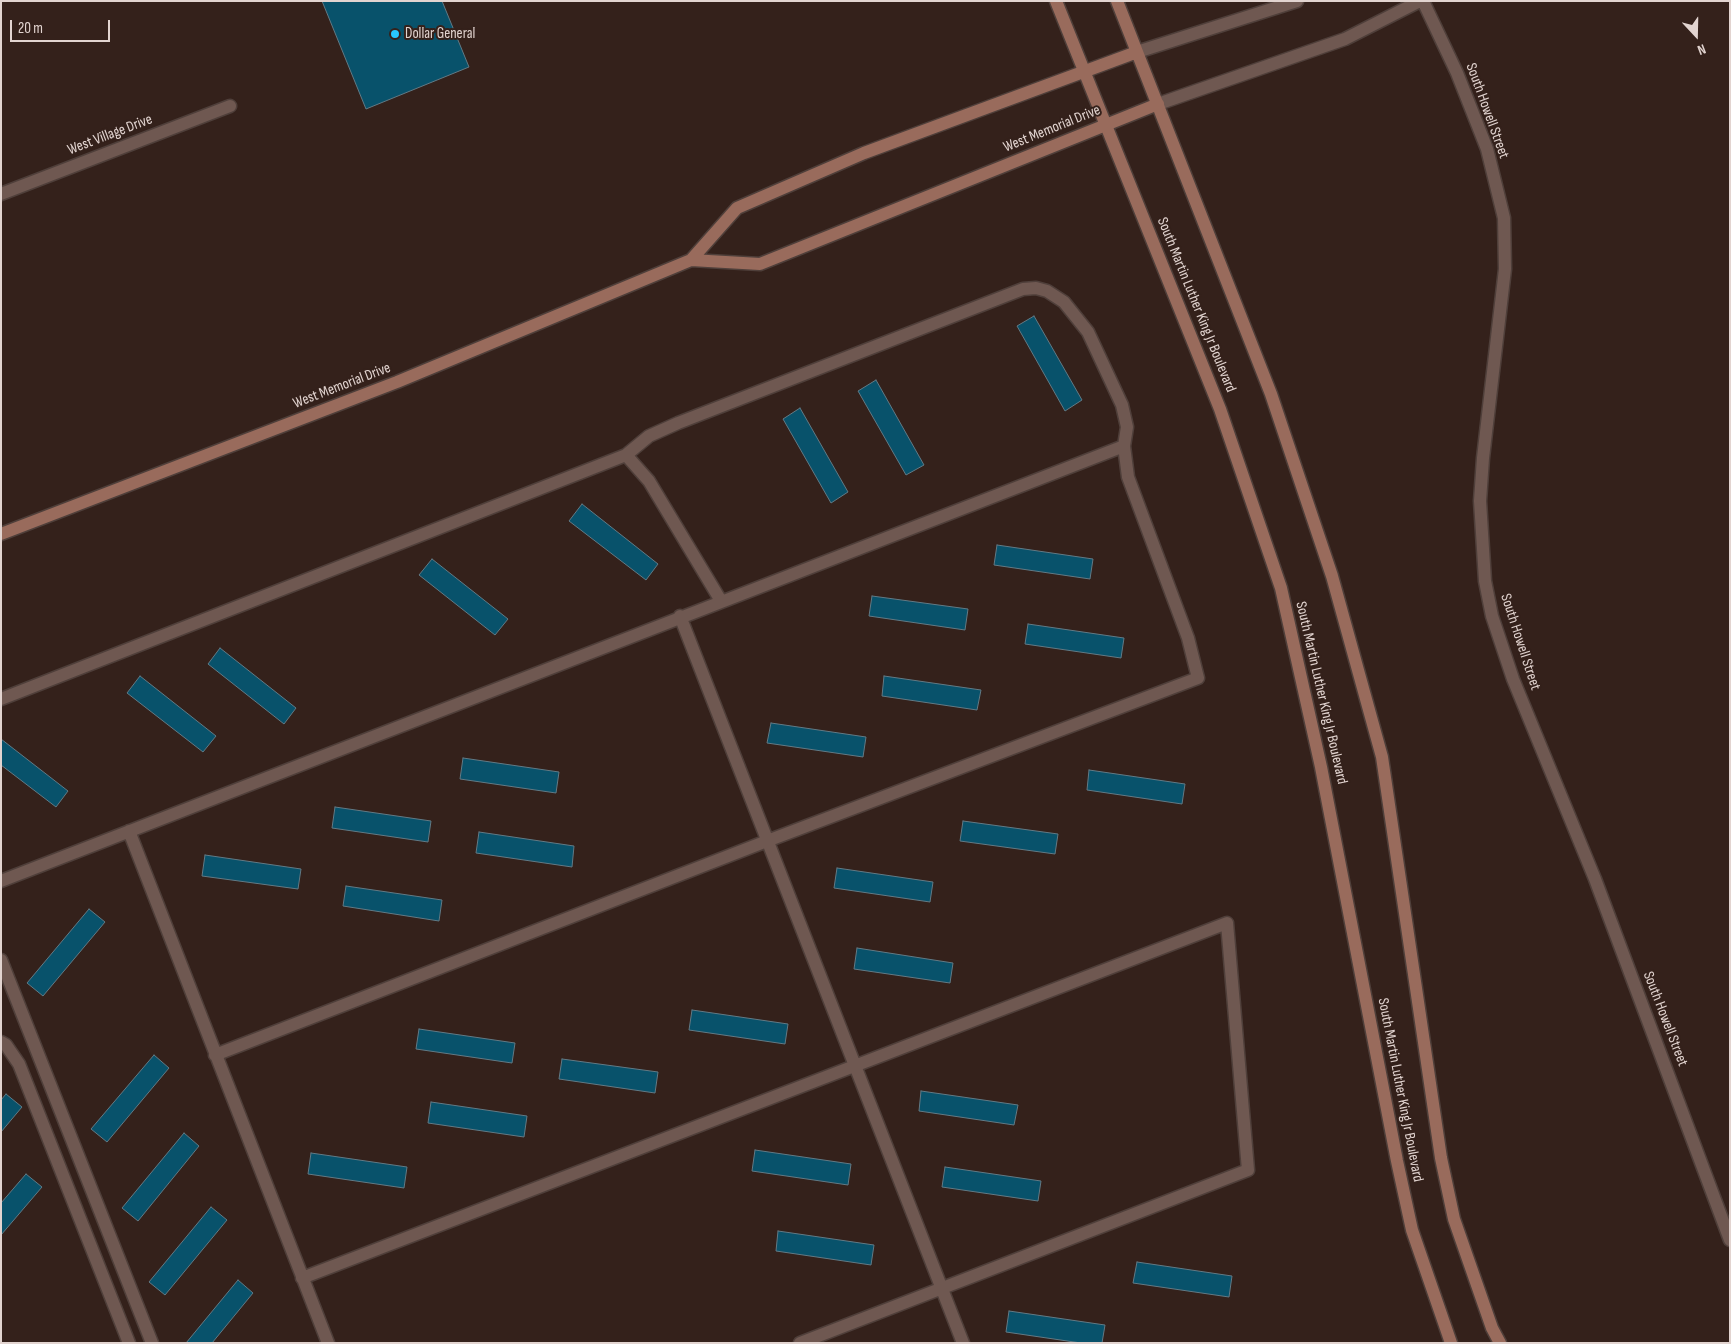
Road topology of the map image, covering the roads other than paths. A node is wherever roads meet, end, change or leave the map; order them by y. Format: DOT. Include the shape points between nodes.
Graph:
graph roads {
  1 [pos="1056,1"];
  2 [pos="1117,1"];
  3 [pos="1296,1"];
  4 [pos="1421,1"];
  5 [pos="1137,52"];
  6 [pos="1085,71"];
  7 [pos="1158,104"];
  8 [pos="230,106"];
  9 [pos="1106,125"];
  10 [pos="1,194"];
  11 [pos="691,260"];
  12 [pos="1124,446"];
  13 [pos="626,455"];
  14 [pos="1,534"];
  15 [pos="721,600"];
  16 [pos="680,616"];
  17 [pos="1,699"];
  18 [pos="129,831"];
  19 [pos="767,841"];
  20 [pos="1,881"];
  21 [pos="1,960"];
  22 [pos="1,1042"];
  23 [pos="216,1055"];
  24 [pos="855,1065"];
  25 [pos="1730,1240"];
  26 [pos="302,1278"];
  27 [pos="942,1288"];
  28 [pos="129,1343"];
  29 [pos="152,1343"];
  30 [pos="328,1343"];
  31 [pos="800,1343"];
  32 [pos="963,1343"];
  33 [pos="1451,1343"];
  34 [pos="1500,1343"];
  1 -- 6 [label="main road, South Martin Luther King Jr Boulevard"];
  2 -- 5 [label="main road, South Martin Luther King Jr Boulevard"];
  3 -- 5 [label="street, West Memorial Drive"];
  4 -- 7 [label="street, West Memorial Drive" via="1345,39"];
  4 -- 25 [label="street, South Howell Street" via="1457,73 1487,149 1504,218 1505,269 1480,501 1485,581 1492,616 1513,679 1595,880"];
  5 -- 6 [label="main road, West Memorial Drive"];
  5 -- 7 [label="main road, South Martin Luther King Jr Boulevard"];
  6 -- 9 [label="main road, South Martin Luther King Jr Boulevard"];
  6 -- 11 [label="main road, West Memorial Drive" via="864,153 737,208"];
  7 -- 9 [label="main road, West Memorial Drive"];
  7 -- 34 [label="main road, South Martin Luther King Jr Boulevard" via="1271,394 1338,595 1382,757 1454,1219"];
  8 -- 10 [label="street, West Village Drive"];
  9 -- 11 [label="main road, West Memorial Drive" via="760,264"];
  9 -- 33 [label="main road, South Martin Luther King Jr Boulevard" via="1220,409 1281,588 1321,767 1412,1230"];
  11 -- 14 [label="main road, West Memorial Drive" via="398,382"];
  12 -- 13 [label="street" via="1128,427 1122,404 1088,332 1064,302 1036,288 1023,289 678,423 649,436"];
  12 -- 15 [label="street"];
  12 -- 19 [label="street" via="1128,476 1188,638 1198,678"];
  13 -- 15 [label="street" via="650,481"];
  13 -- 17 [label="street"];
  15 -- 16 [label="street"];
  16 -- 18 [label="street"];
  16 -- 19 [label="street"];
  18 -- 20 [label="street"];
  18 -- 23 [label="street"];
  19 -- 23 [label="street"];
  19 -- 24 [label="street"];
  21 -- 29 [label="street"];
  22 -- 28 [label="street" via="20,1064"];
  23 -- 26 [label="street"];
  24 -- 26 [label="street"];
  24 -- 27 [label="street"];
  24 -- 27 [label="street" via="1227,923 1248,1170"];
  26 -- 30 [label="street"];
  27 -- 31 [label="street"];
  27 -- 32 [label="street"];
}
